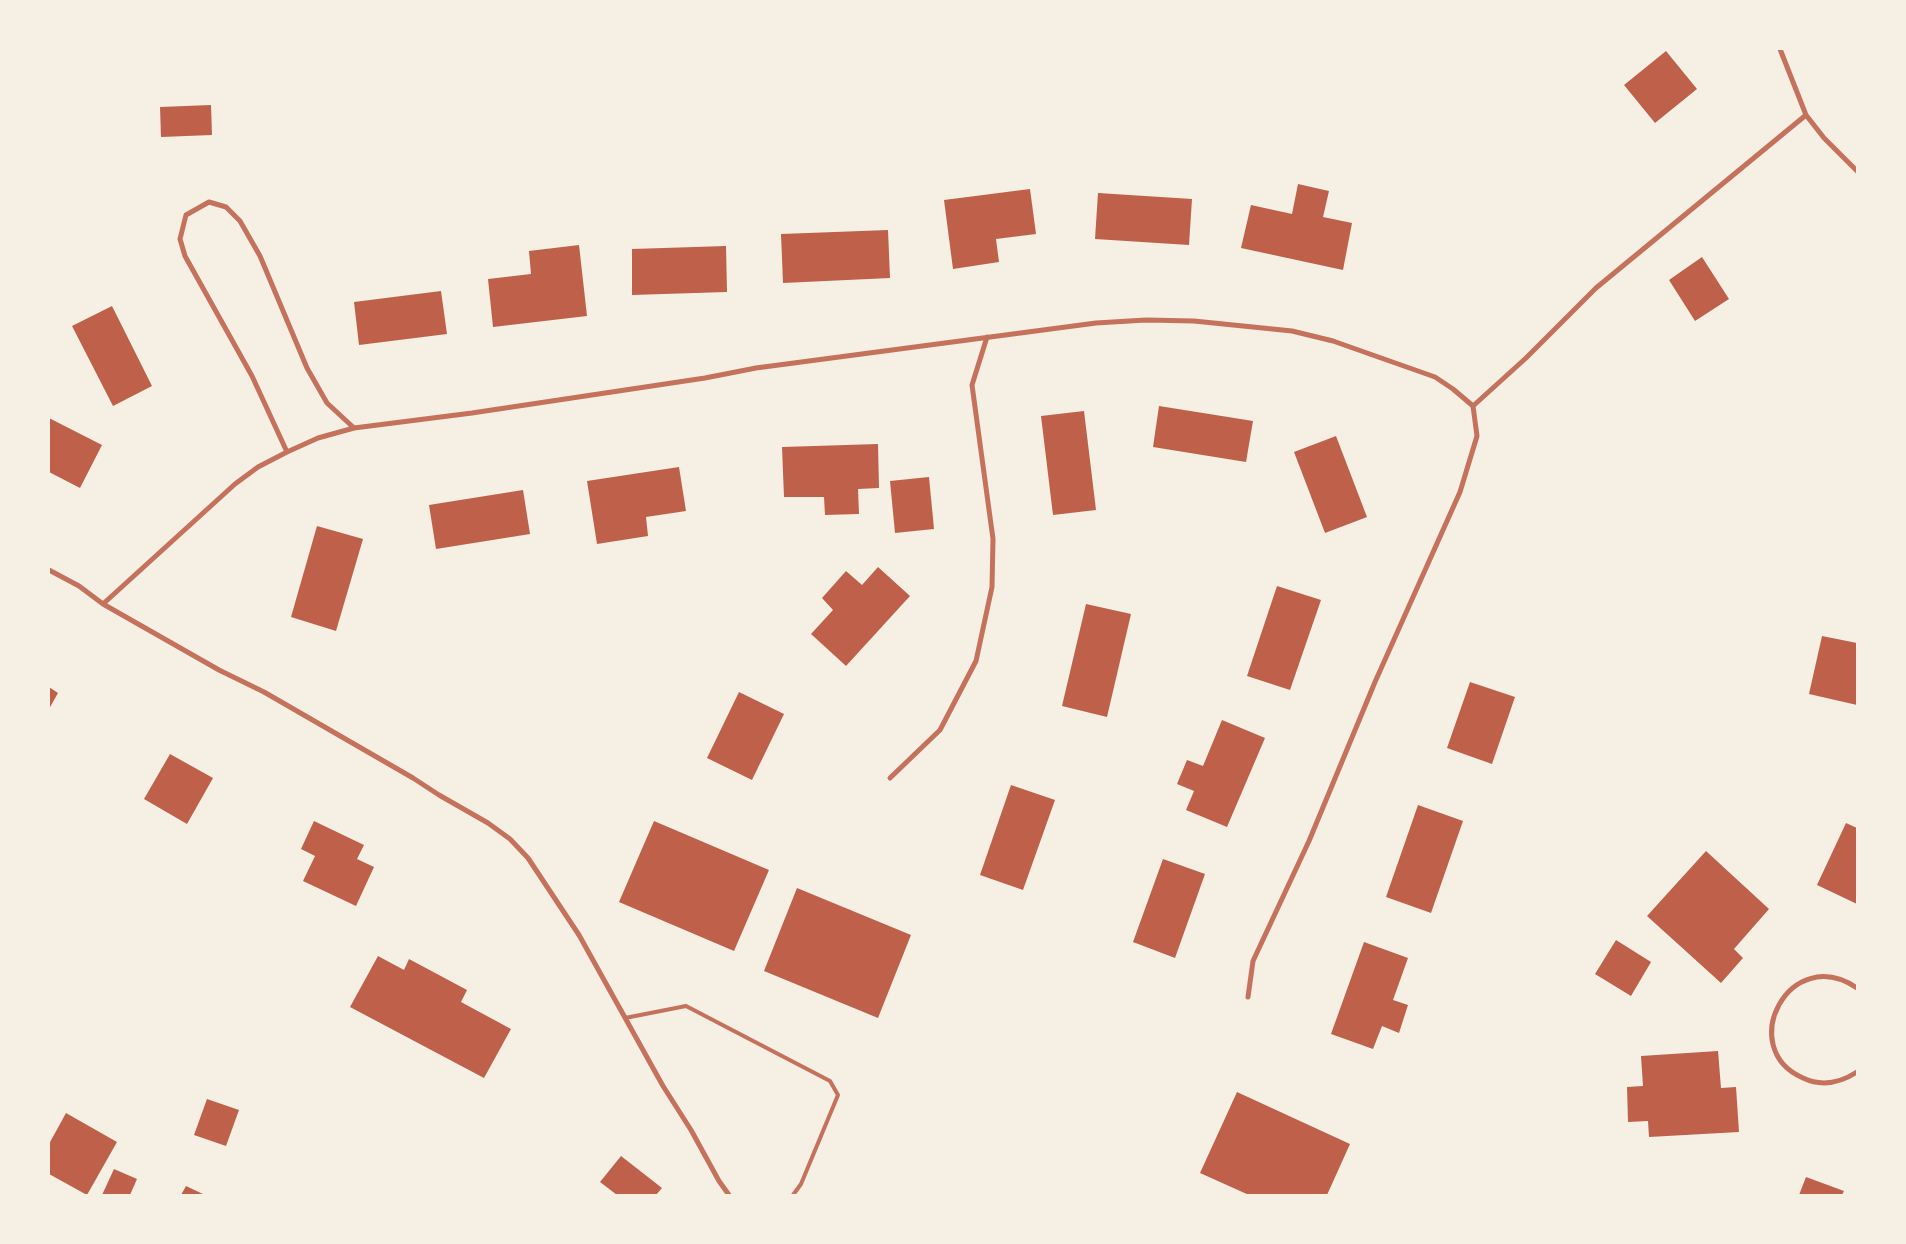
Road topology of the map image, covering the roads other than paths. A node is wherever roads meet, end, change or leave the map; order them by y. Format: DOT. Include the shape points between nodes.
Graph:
graph roads {
  1 [pos="1780,49"];
  2 [pos="1806,114"];
  3 [pos="1857,170"];
  4 [pos="987,337"];
  5 [pos="1473,406"];
  6 [pos="354,428"];
  7 [pos="287,452"];
  8 [pos="49,570"];
  9 [pos="103,604"];
  10 [pos="890,778"];
  11 [pos="1857,988"];
  12 [pos="1248,997"];
  13 [pos="625,1018"];
  14 [pos="1857,1072"];
  15 [pos="729,1195"];
  16 [pos="793,1195"];
  1 -- 2 [label="street"];
  2 -- 3 [label="street" via="1824,138"];
  2 -- 5 [label="street" via="1596,288"];
  4 -- 5 [label="street" via="1146,320 1194,321 1292,331 1333,340 1435,377"];
  4 -- 6 [label="street"];
  4 -- 10 [label="street" via="972,385 993,539 992,587 976,661 940,730"];
  5 -- 12 [label="street" via="1477,436 1460,492 1375,682 1309,841 1253,961"];
  6 -- 7 [label="street" via="318,438"];
  6 -- 7 [label="street" via="327,402 308,368 260,256 240,221 226,206 209,202 186,215 180,240 252,376"];
  7 -- 9 [label="street" via="235,484"];
  8 -- 9 [label="street"];
  9 -- 13 [label="street" via="413,778 510,839 528,858 579,935"];
  11 -- 14 [label="street" via="1846,981 1828,977 1810,978 1794,986 1781,999 1771,1031 1774,1048 1783,1064 1796,1075 1812,1082 1829,1083"];
  13 -- 15 [label="street"];
  13 -- 16 [label="lane" via="686,1006 830,1081 838,1095 801,1184"];
}
